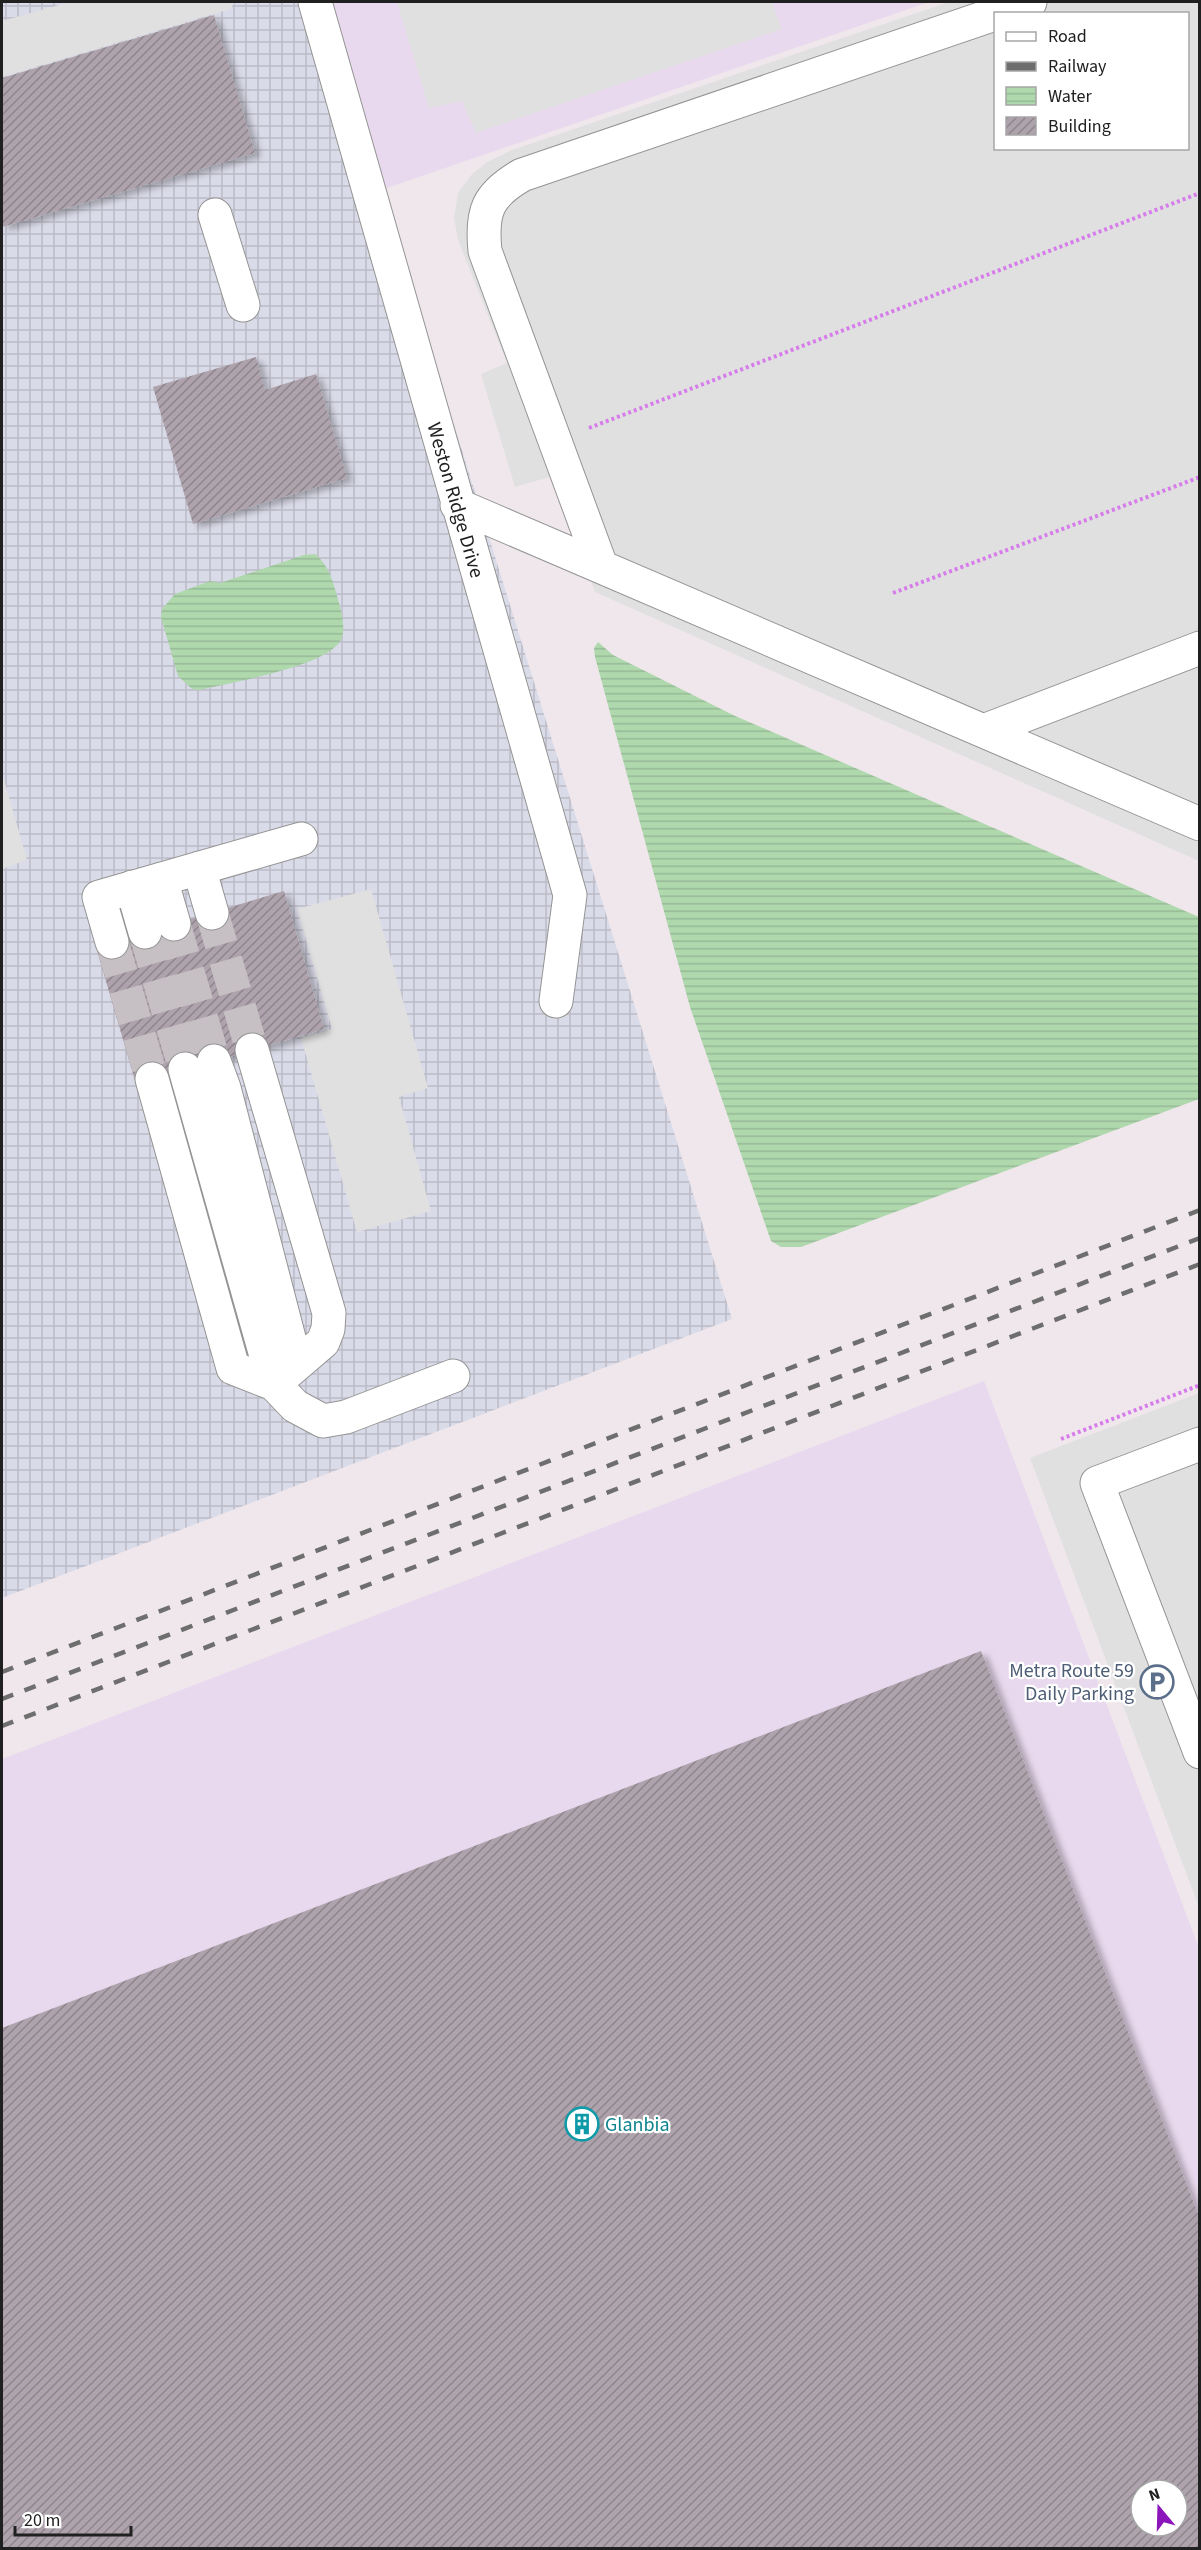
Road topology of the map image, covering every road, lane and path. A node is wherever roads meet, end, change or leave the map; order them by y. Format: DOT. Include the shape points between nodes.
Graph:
graph roads {
  1 [pos="315,2"];
  2 [pos="1030,2"];
  3 [pos="1001,12"];
  4 [pos="994,14"];
  5 [pos="1200,193"];
  6 [pos="215,215"];
  7 [pos="243,305"];
  8 [pos="555,441"];
  9 [pos="1200,477"];
  10 [pos="458,505"];
  11 [pos="601,566"];
  12 [pos="893,593"];
  13 [pos="1200,648"];
  14 [pos="986,730"];
  15 [pos="1200,824"];
  16 [pos="301,839"];
  17 [pos="199,868"];
  18 [pos="146,883"];
  19 [pos="212,913"];
  20 [pos="160,928"];
  21 [pos="112,942"];
  22 [pos="556,1001"];
  23 [pos="252,1050"];
  24 [pos="200,1065"];
  25 [pos="152,1079"];
  26 [pos="285,1375"];
  27 [pos="453,1376"];
  28 [pos="1200,1385"];
  29 [pos="1061,1439"];
  30 [pos="1200,1444"];
  31 [pos="1200,1752"];
  1 -- 10 [label="street, Weston Ridge Drive"];
  2 -- 3 [label="street"];
  4 -- 8 [label="street" via="522,175 502,187 488,205 483,227 485,251"];
  5 -- 8 [label="path"];
  6 -- 7 [label="street"];
  8 -- 11 [label="street"];
  9 -- 12 [label="path"];
  10 -- 11 [label="street"];
  10 -- 22 [label="street, Weston Ridge Drive" via="570,895"];
  11 -- 14 [label="street"];
  13 -- 14 [label="street"];
  14 -- 15 [label="street"];
  16 -- 17 [label="street"];
  17 -- 18 [label="street"];
  17 -- 19 [label="street"];
  18 -- 20 [label="street"];
  18 -- 21 [label="street" via="99,897"];
  23 -- 26 [label="street" via="328,1313 323,1342"];
  24 -- 26 [label="street"];
  25 -- 26 [label="street" via="233,1368"];
  26 -- 27 [label="street" via="295,1406 323,1421 346,1417"];
  28 -- 29 [label="path"];
  30 -- 31 [label="street" via="1097,1483"];
}
